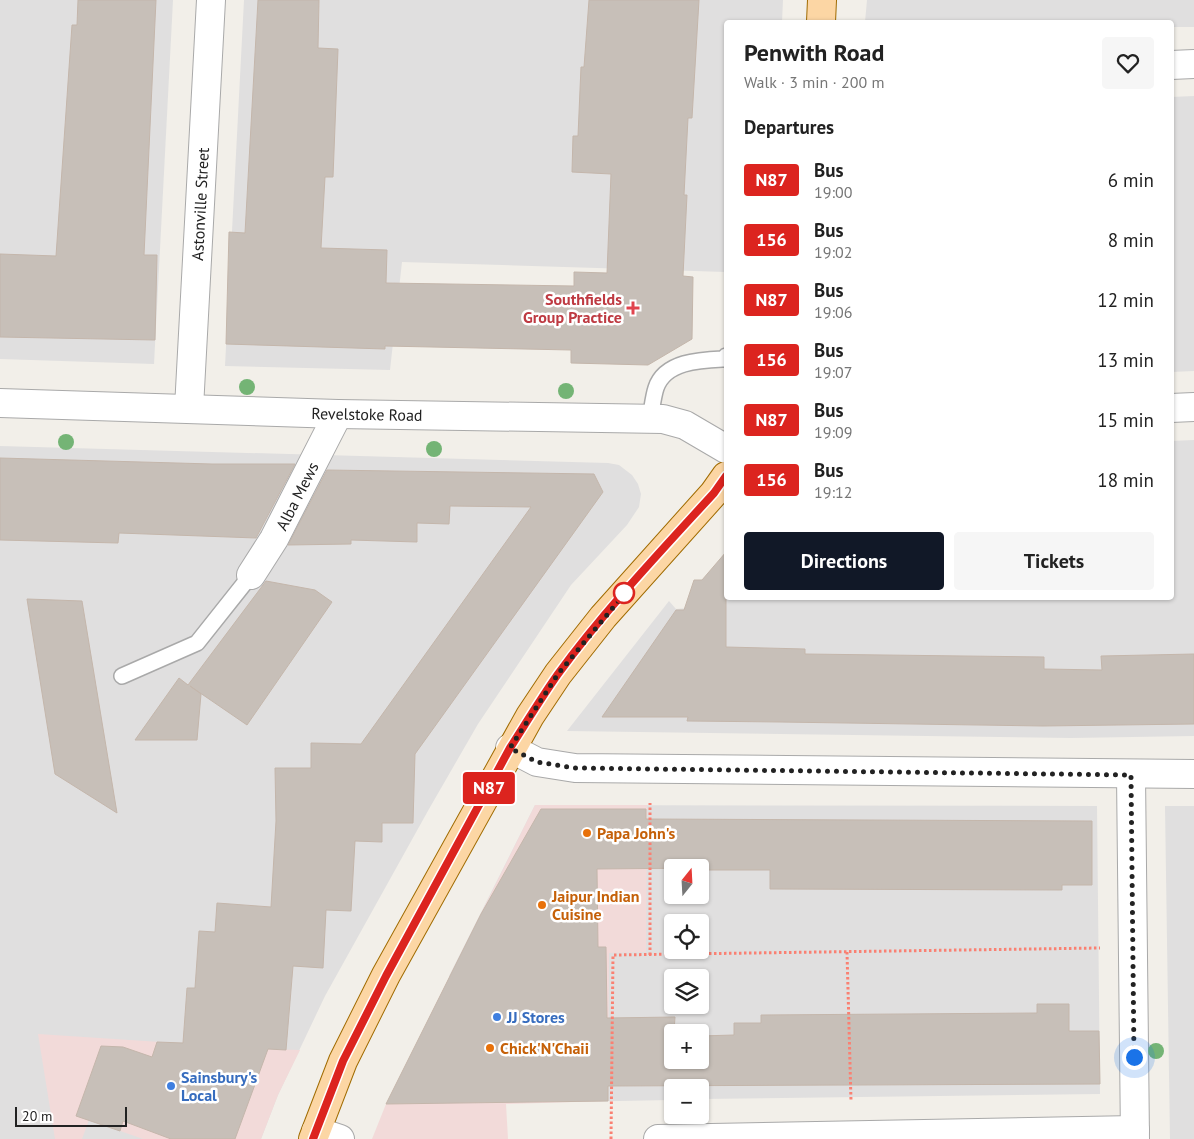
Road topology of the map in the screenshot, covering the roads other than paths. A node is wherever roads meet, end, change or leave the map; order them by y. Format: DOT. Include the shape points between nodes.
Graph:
graph roads {
  1 [pos="211,0"];
  2 [pos="822,0"];
  3 [pos="821,20"];
  4 [pos="1174,64"];
  5 [pos="1194,64"];
  6 [pos="724,359"];
  7 [pos="0,403"];
  8 [pos="1194,407"];
  9 [pos="189,408"];
  10 [pos="1174,408"];
  11 [pos="338,414"];
  12 [pos="650,418"];
  13 [pos="724,448"];
  14 [pos="724,479"];
  15 [pos="251,575"];
  16 [pos="122,676"];
  17 [pos="510,748"];
  18 [pos="1194,774"];
  19 [pos="1131,775"];
  20 [pos="1135,1135"];
  21 [pos="323,1136"];
  22 [pos="658,1139"];
  1 -- 9 [label="street, Astonville Street"];
  2 -- 3 [label="main road"];
  4 -- 5 [label="street"];
  6 -- 12 [label="lane" via="695,360 666,372 657,386"];
  7 -- 9 [label="street, Revelstoke Road"];
  8 -- 10 [label="street"];
  9 -- 11 [label="street, Revelstoke Road"];
  11 -- 12 [label="street, Revelstoke Road"];
  11 -- 15 [label="street, Alba Mews" via="274,539"];
  12 -- 13 [label="street, Revelstoke Road" via="685,424"];
  14 -- 17 [label="main road" via="558,674"];
  15 -- 16 [label="lane" via="197,643"];
  17 -- 19 [label="street" via="537,762 575,768"];
  17 -- 21 [label="main road" via="343,1061"];
  18 -- 19 [label="street"];
  19 -- 20 [label="street"];
  20 -- 22 [label="street"];
}
